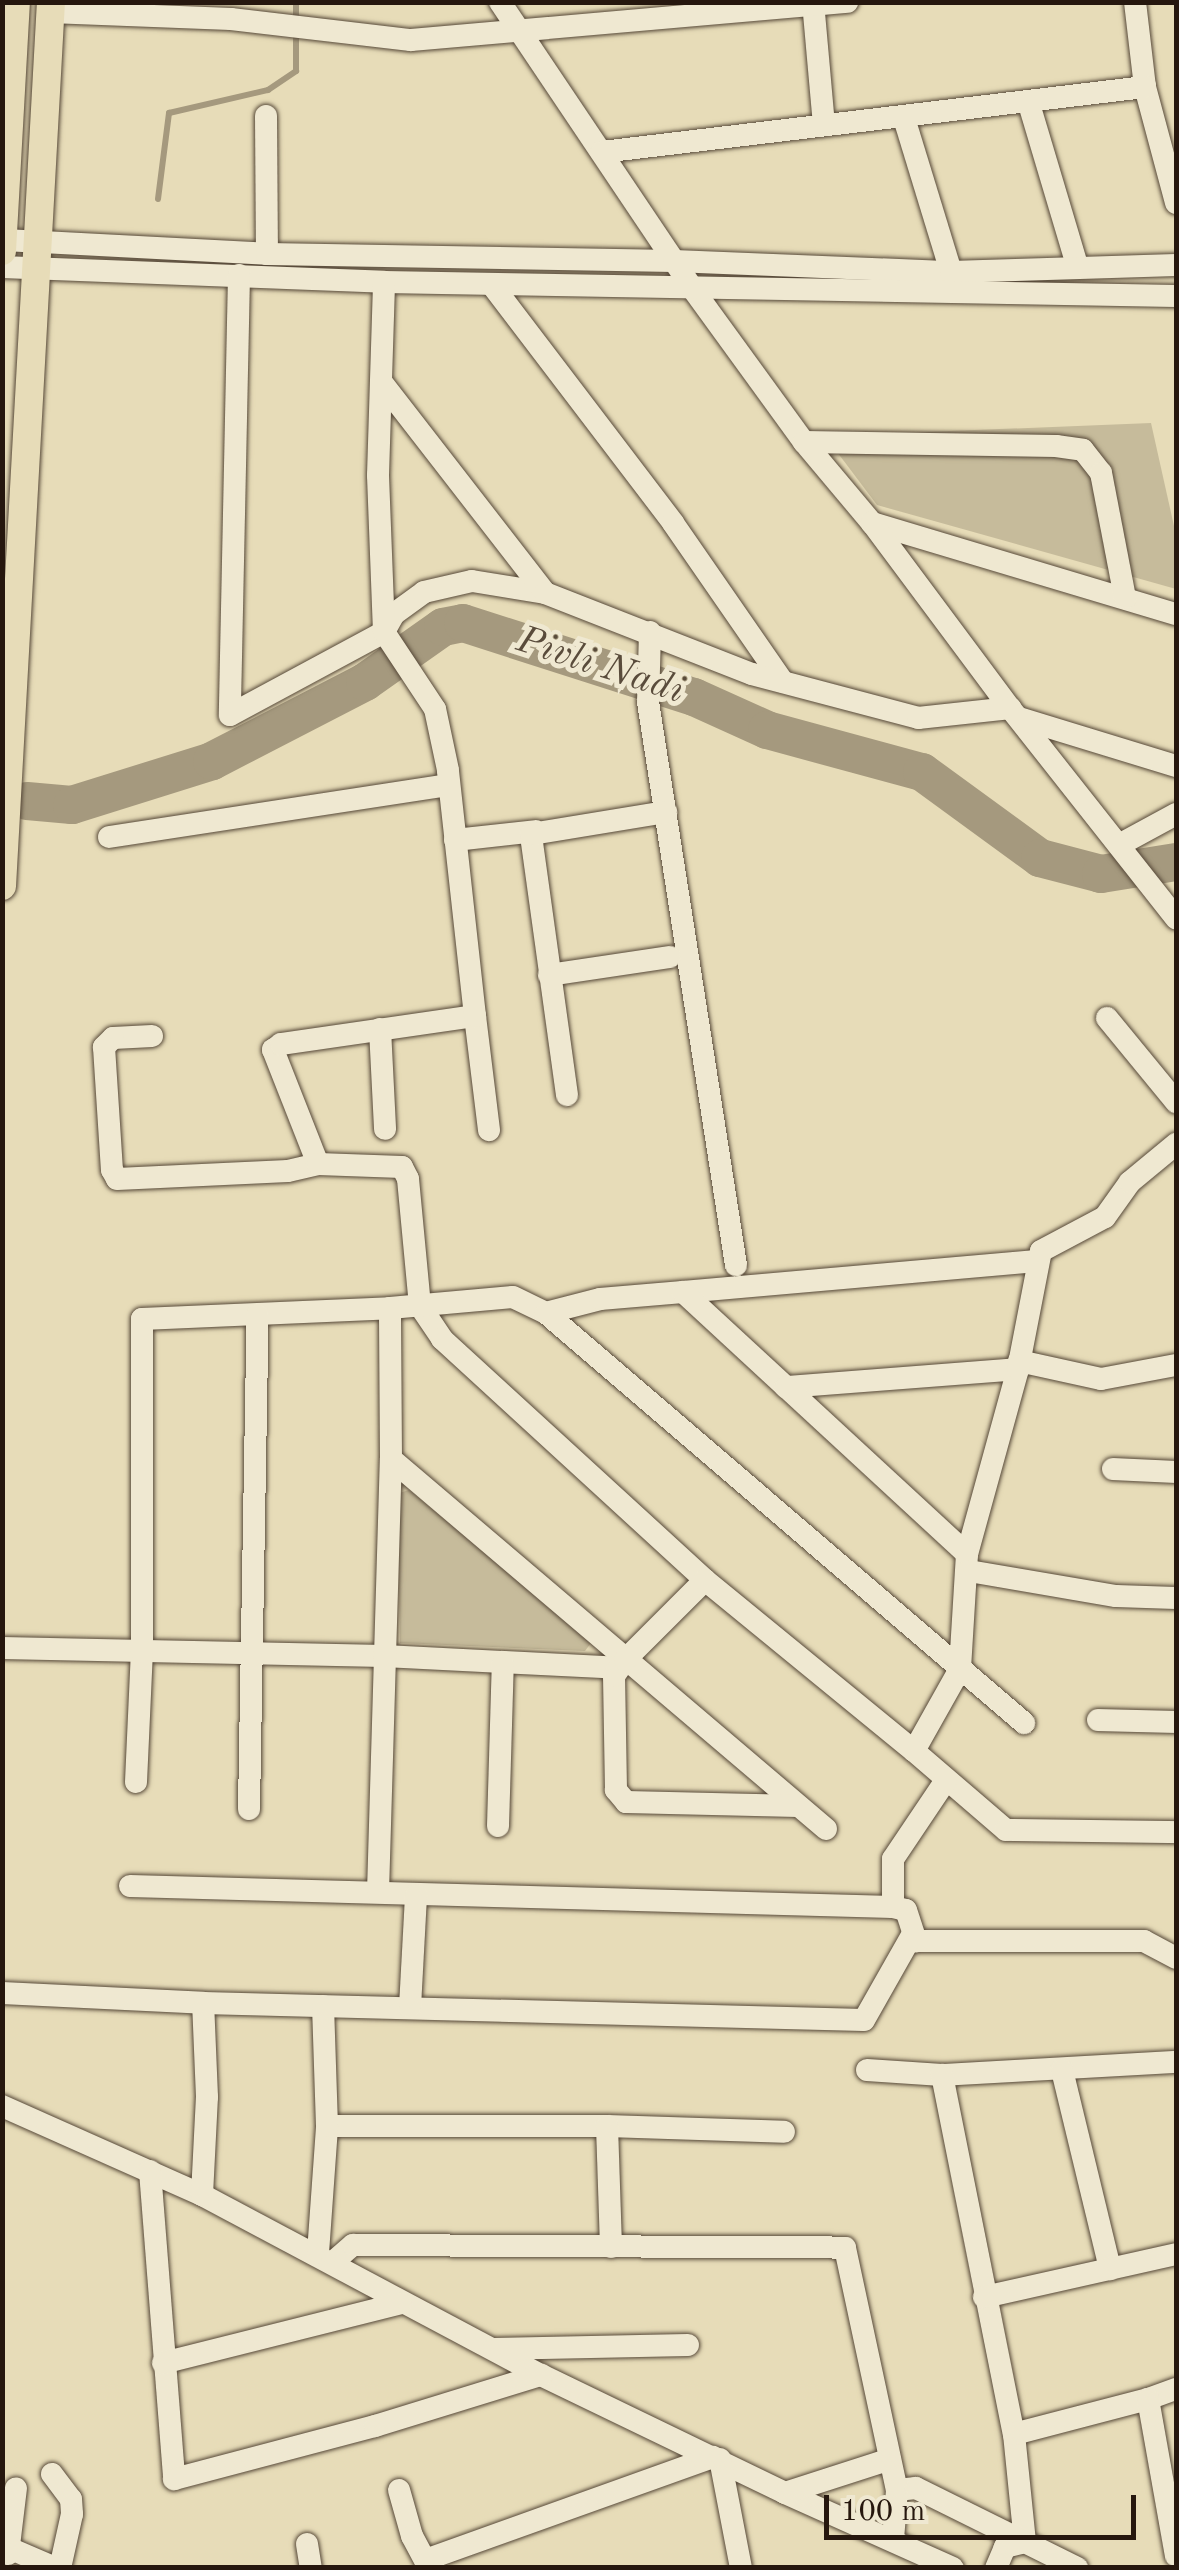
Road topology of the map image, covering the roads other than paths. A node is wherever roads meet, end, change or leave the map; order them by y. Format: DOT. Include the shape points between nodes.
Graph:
graph roads {
  1 [pos="16,2"];
  2 [pos="500,2"];
  3 [pos="847,2"];
  4 [pos="1135,2"];
  5 [pos="813,4"];
  6 [pos="51,7"];
  7 [pos="521,34"];
  8 [pos="1144,87"];
  9 [pos="1029,104"];
  10 [pos="266,116"];
  11 [pos="904,118"];
  12 [pos="824,124"];
  13 [pos="602,152"];
  14 [pos="1176,202"];
  15 [pos="4,240"];
  16 [pos="2,250"];
  17 [pos="36,254"];
  18 [pos="267,254"];
  19 [pos="674,261"];
  20 [pos="1077,265"];
  21 [pos="1176,265"];
  22 [pos="2,267"];
  23 [pos="950,272"];
  24 [pos="239,275"];
  25 [pos="384,282"];
  26 [pos="492,285"];
  27 [pos="692,288"];
  28 [pos="1176,296"];
  29 [pos="383,384"];
  30 [pos="804,442"];
  31 [pos="872,523"];
  32 [pos="545,593"];
  33 [pos="1125,598"];
  34 [pos="1176,614"];
  35 [pos="650,632"];
  36 [pos="389,639"];
  37 [pos="782,682"];
  38 [pos="1014,713"];
  39 [pos="1176,766"];
  40 [pos="449,785"];
  41 [pos="666,812"];
  42 [pos="1176,814"];
  43 [pos="536,830"];
  44 [pos="109,837"];
  45 [pos="454,840"];
  46 [pos="1124,851"];
  47 [pos="2,886"];
  48 [pos="1161,893"];
  49 [pos="1176,918"];
  50 [pos="670,957"];
  51 [pos="549,976"];
  52 [pos="475,1016"];
  53 [pos="1107,1018"];
  54 [pos="380,1030"];
  55 [pos="152,1036"];
  56 [pos="567,1095"];
  57 [pos="1176,1102"];
  58 [pos="385,1130"];
  59 [pos="489,1130"];
  60 [pos="1176,1144"];
  61 [pos="318,1164"];
  62 [pos="1038,1261"];
  63 [pos="736,1265"];
  64 [pos="683,1292"];
  65 [pos="420,1306"];
  66 [pos="390,1308"];
  67 [pos="546,1313"];
  68 [pos="258,1315"];
  69 [pos="1018,1365"];
  70 [pos="1176,1365"];
  71 [pos="786,1387"];
  72 [pos="391,1459"];
  73 [pos="1113,1469"];
  74 [pos="1176,1472"];
  75 [pos="968,1562"];
  76 [pos="705,1580"];
  77 [pos="1176,1598"];
  78 [pos="2,1648"];
  79 [pos="142,1652"];
  80 [pos="252,1653"];
  81 [pos="384,1656"];
  82 [pos="503,1662"];
  83 [pos="621,1664"];
  84 [pos="960,1669"];
  85 [pos="1098,1720"];
  86 [pos="1176,1722"];
  87 [pos="1024,1723"];
  88 [pos="914,1751"];
  89 [pos="946,1780"];
  90 [pos="136,1782"];
  91 [pos="798,1806"];
  92 [pos="248,1809"];
  93 [pos="498,1826"];
  94 [pos="826,1829"];
  95 [pos="1172,1836"];
  96 [pos="130,1886"];
  97 [pos="378,1892"];
  98 [pos="416,1895"];
  99 [pos="893,1907"];
  100 [pos="911,1937"];
  101 [pos="1176,1958"];
  102 [pos="2,1992"];
  103 [pos="203,2003"];
  104 [pos="324,2006"];
  105 [pos="410,2007"];
  106 [pos="1176,2062"];
  107 [pos="867,2070"];
  108 [pos="1062,2070"];
  109 [pos="942,2075"];
  110 [pos="2,2106"];
  111 [pos="327,2126"];
  112 [pos="607,2126"];
  113 [pos="784,2132"];
  114 [pos="150,2172"];
  115 [pos="202,2195"];
  116 [pos="610,2247"];
  117 [pos="1176,2254"];
  118 [pos="325,2258"];
  119 [pos="1110,2269"];
  120 [pos="984,2297"];
  121 [pos="401,2303"];
  122 [pos="688,2345"];
  123 [pos="490,2349"];
  124 [pos="163,2363"];
  125 [pos="540,2375"];
  126 [pos="1176,2389"];
  127 [pos="1148,2399"];
  128 [pos="1014,2434"];
  129 [pos="717,2458"];
  130 [pos="890,2459"];
  131 [pos="52,2474"];
  132 [pos="16,2488"];
  133 [pos="400,2490"];
  134 [pos="897,2490"];
  135 [pos="785,2493"];
  136 [pos="892,2539"];
  137 [pos="1025,2542"];
  138 [pos="6,2551"];
  139 [pos="1176,2556"];
  140 [pos="428,2563"];
  141 [pos="38,2568"];
  142 [pos="58,2568"];
  143 [pos="742,2568"];
  144 [pos="953,2568"];
  145 [pos="996,2568"];
  146 [pos="1078,2568"];
  1 -- 15 [label="main road"];
  2 -- 7 [label="street"];
  3 -- 5 [label="street"];
  4 -- 8 [label="street"];
  5 -- 7 [label="street"];
  5 -- 12 [label="street"];
  6 -- 7 [label="street" via="410,40"];
  6 -- 17 [label="main road"];
  7 -- 13 [label="street"];
  8 -- 9 [label="street"];
  8 -- 14 [label="street"];
  9 -- 11 [label="street"];
  9 -- 20 [label="street"];
  10 -- 18 [label="street"];
  11 -- 12 [label="street"];
  11 -- 23 [label="street"];
  12 -- 13 [label="street"];
  13 -- 19 [label="street"];
  15 -- 16 [label="main road"];
  15 -- 17 [label="street"];
  17 -- 18 [label="street"];
  17 -- 22 [label="street"];
  17 -- 24 [label="street"];
  17 -- 47 [label="main road"];
  18 -- 19 [label="street"];
  19 -- 23 [label="street"];
  19 -- 27 [label="street"];
  20 -- 21 [label="street"];
  20 -- 23 [label="street"];
  24 -- 25 [label="street"];
  24 -- 36 [label="street" via="230,715"];
  25 -- 26 [label="street"];
  25 -- 29 [label="street"];
  26 -- 27 [label="street"];
  26 -- 37 [label="street" via="674,523"];
  27 -- 28 [label="street"];
  27 -- 30 [label="street"];
  29 -- 32 [label="street"];
  29 -- 36 [label="street" via="378,475"];
  30 -- 31 [label="street"];
  30 -- 33 [label="street" via="1083,450 1101,473"];
  31 -- 33 [label="street"];
  31 -- 38 [label="street"];
  32 -- 35 [label="street"];
  32 -- 36 [label="street" via="472,581 424,592 394,614"];
  33 -- 34 [label="street"];
  35 -- 37 [label="street"];
  35 -- 41 [label="street" via="648,702"];
  36 -- 40 [label="street" via="435,709"];
  37 -- 38 [label="street" via="918,718"];
  38 -- 39 [label="street"];
  38 -- 46 [label="street"];
  40 -- 44 [label="street"];
  40 -- 45 [label="street"];
  41 -- 43 [label="street"];
  41 -- 63 [label="street"];
  42 -- 46 [label="street"];
  43 -- 45 [label="street"];
  43 -- 51 [label="street" via="529,838"];
  45 -- 52 [label="street"];
  46 -- 48 [label="street"];
  48 -- 49 [label="street"];
  50 -- 51 [label="street"];
  51 -- 56 [label="street"];
  52 -- 54 [label="street"];
  52 -- 59 [label="street"];
  53 -- 57 [label="street"];
  54 -- 58 [label="street"];
  54 -- 61 [label="street" via="273,1050"];
  55 -- 61 [label="street" via="113,1038 104,1047 117,1179"];
  60 -- 62 [label="street" via="1130,1182 1111,1211 1047,1246"];
  61 -- 65 [label="street" via="402,1167"];
  62 -- 64 [label="street"];
  62 -- 69 [label="street"];
  64 -- 67 [label="street"];
  64 -- 71 [label="street"];
  65 -- 66 [label="street"];
  65 -- 67 [label="street" via="513,1297"];
  65 -- 76 [label="street" via="442,1339"];
  66 -- 68 [label="street"];
  66 -- 72 [label="street"];
  67 -- 84 [label="street"];
  68 -- 79 [label="street" via="142,1319"];
  68 -- 80 [label="street"];
  69 -- 70 [label="street" via="1101,1379"];
  69 -- 71 [label="street"];
  69 -- 75 [label="street"];
  71 -- 75 [label="street"];
  72 -- 81 [label="street"];
  72 -- 83 [label="street"];
  73 -- 74 [label="street"];
  75 -- 77 [label="street" via="1093,1591"];
  75 -- 84 [label="street"];
  76 -- 83 [label="street"];
  76 -- 88 [label="street"];
  78 -- 79 [label="street"];
  79 -- 80 [label="street"];
  79 -- 90 [label="street"];
  80 -- 81 [label="street"];
  80 -- 92 [label="street"];
  81 -- 82 [label="street"];
  81 -- 97 [label="street"];
  82 -- 83 [label="street"];
  82 -- 93 [label="street"];
  83 -- 91 [label="street"];
  83 -- 91 [label="street" via="613,1779 626,1802"];
  84 -- 87 [label="street"];
  84 -- 88 [label="street"];
  85 -- 86 [label="street"];
  88 -- 89 [label="street"];
  89 -- 95 [label="street" via="1006,1830"];
  89 -- 99 [label="street" via="893,1859"];
  91 -- 94 [label="street"];
  96 -- 97 [label="street"];
  97 -- 98 [label="street"];
  98 -- 99 [label="street"];
  98 -- 105 [label="street"];
  99 -- 100 [label="street" via="906,1910"];
  100 -- 101 [label="street" via="1144,1941"];
  100 -- 105 [label="street" via="864,2020"];
  102 -- 103 [label="street"];
  103 -- 104 [label="street"];
  103 -- 115 [label="street" via="208,2097"];
  104 -- 105 [label="street"];
  104 -- 111 [label="street"];
  106 -- 108 [label="street"];
  107 -- 109 [label="street"];
  108 -- 109 [label="street"];
  108 -- 119 [label="street"];
  109 -- 120 [label="street"];
  110 -- 114 [label="street"];
  111 -- 112 [label="street"];
  111 -- 118 [label="street"];
  112 -- 113 [label="street"];
  112 -- 116 [label="street"];
  114 -- 115 [label="street"];
  114 -- 124 [label="street"];
  115 -- 118 [label="street"];
  116 -- 118 [label="street" via="353,2245"];
  116 -- 130 [label="street" via="845,2248"];
  117 -- 119 [label="street"];
  118 -- 121 [label="street"];
  119 -- 120 [label="street"];
  120 -- 128 [label="street"];
  121 -- 123 [label="street"];
  121 -- 124 [label="street"];
  122 -- 123 [label="street"];
  123 -- 125 [label="street"];
  124 -- 125 [label="street" via="174,2480"];
  125 -- 129 [label="street"];
  126 -- 127 [label="street"];
  127 -- 128 [label="street"];
  127 -- 139 [label="street"];
  128 -- 137 [label="street"];
  129 -- 135 [label="street"];
  129 -- 140 [label="street"];
  129 -- 143 [label="street"];
  130 -- 134 [label="street"];
  130 -- 135 [label="street"];
  131 -- 142 [label="street" via="72,2514"];
  132 -- 138 [label="street"];
  133 -- 140 [label="street" via="412,2536"];
  134 -- 136 [label="street"];
  134 -- 137 [label="street" via="916,2488"];
  135 -- 136 [label="street"];
  136 -- 144 [label="street"];
  137 -- 145 [label="street" via="1005,2547"];
  137 -- 146 [label="street"];
  138 -- 141 [label="street"];
  138 -- 142 [label="street"];
}
